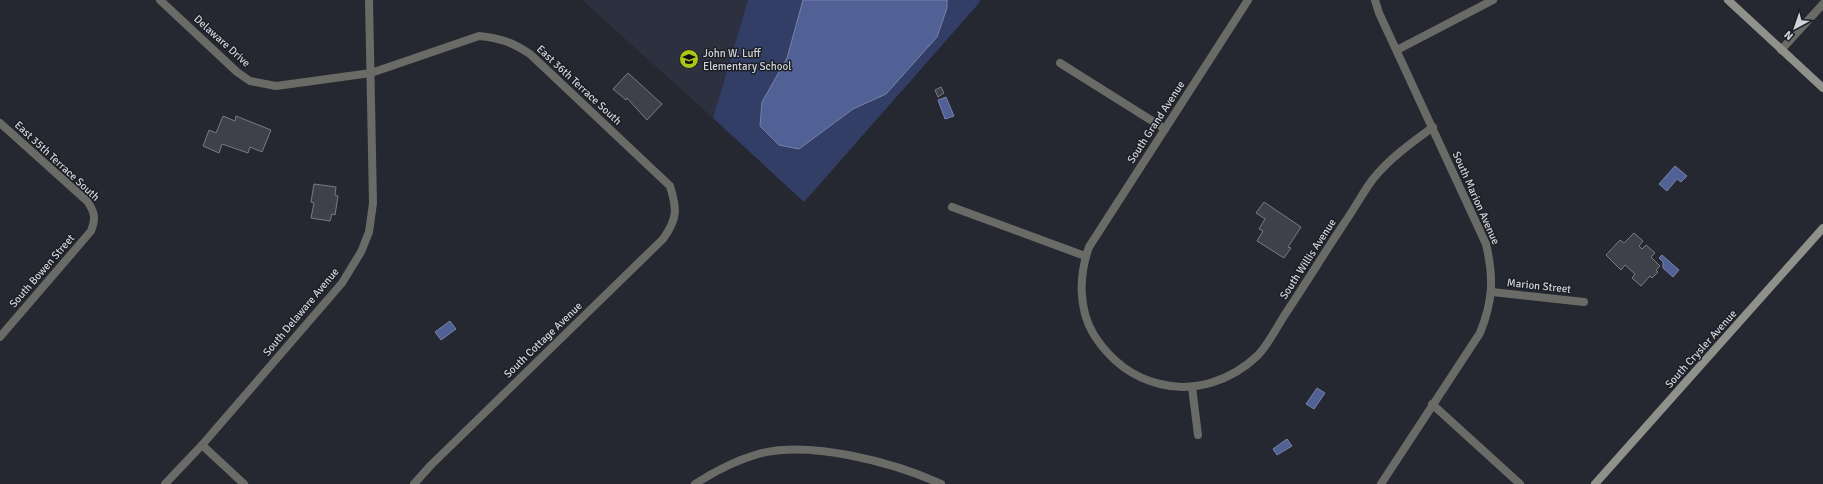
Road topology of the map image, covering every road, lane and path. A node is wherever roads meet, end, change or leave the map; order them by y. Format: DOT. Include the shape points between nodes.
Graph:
graph roads {
  1 [pos="160,0"];
  2 [pos="369,0"];
  3 [pos="1248,0"];
  4 [pos="1375,0"];
  5 [pos="1493,0"];
  6 [pos="1728,0"];
  7 [pos="1823,4"];
  8 [pos="1397,50"];
  9 [pos="1781,50"];
  10 [pos="1060,63"];
  11 [pos="371,73"];
  12 [pos="1823,88"];
  13 [pos="0,123"];
  14 [pos="1433,127"];
  15 [pos="1165,129"];
  16 [pos="676,205"];
  17 [pos="952,207"];
  18 [pos="94,217"];
  19 [pos="1823,228"];
  20 [pos="1086,256"];
  21 [pos="1492,292"];
  22 [pos="1584,302"];
  23 [pos="0,337"];
  24 [pos="1192,387"];
  25 [pos="1432,404"];
  26 [pos="1198,434"];
  27 [pos="202,446"];
  28 [pos="925,481"];
  29 [pos="165,484"];
  30 [pos="244,484"];
  31 [pos="414,484"];
  32 [pos="695,484"];
  33 [pos="941,484"];
  34 [pos="1381,484"];
  35 [pos="1520,484"];
  36 [pos="1595,484"];
  1 -- 11 [label="street, Delaware Drive" via="237,72 250,80 276,86"];
  2 -- 11 [label="street, South Delaware Avenue"];
  3 -- 15 [label="street, South Grand Avenue"];
  4 -- 8 [label="street, South Marion Avenue"];
  5 -- 8 [label="street"];
  6 -- 9 [label="main road"];
  7 -- 9 [label="street"];
  8 -- 14 [label="street, South Marion Avenue"];
  9 -- 12 [label="main road"];
  10 -- 15 [label="street"];
  11 -- 16 [label="street, East 36th Terrace South" via="479,36 496,37 513,43 530,54 670,186"];
  11 -- 27 [label="street, South Delaware Avenue" via="373,203 369,232 361,252 342,283"];
  13 -- 18 [label="street, East 35th Terrace South" via="87,201"];
  14 -- 21 [label="street, South Marion Avenue" via="1486,244 1492,268"];
  14 -- 24 [label="street, South Willis Avenue" via="1398,152 1373,179 1258,355 1228,377"];
  15 -- 20 [label="street, South Grand Avenue" via="1089,247"];
  16 -- 31 [label="street, South Cottage Avenue" via="672,226 663,239 430,465"];
  17 -- 20 [label="street"];
  18 -- 23 [label="street, South Bowen Street" via="91,232"];
  19 -- 36 [label="main road, South Crysler Avenue"];
  20 -- 24 [label="street, South Willis Avenue" via="1081,278 1083,305 1091,330 1103,348 1122,367 1145,380 1171,387"];
  21 -- 22 [label="street, Marion Street"];
  21 -- 25 [label="street, South Marion Avenue" via="1480,333"];
  24 -- 26 [label="street"];
  25 -- 34 [label="street, South Marion Avenue"];
  25 -- 35 [label="street"];
  27 -- 29 [label="street, South Delaware Avenue"];
  27 -- 30 [label="street"];
  28 -- 32 [label="street" via="875,462 823,452 789,450 758,454 723,466"];
  28 -- 33 [label="street"];
}
